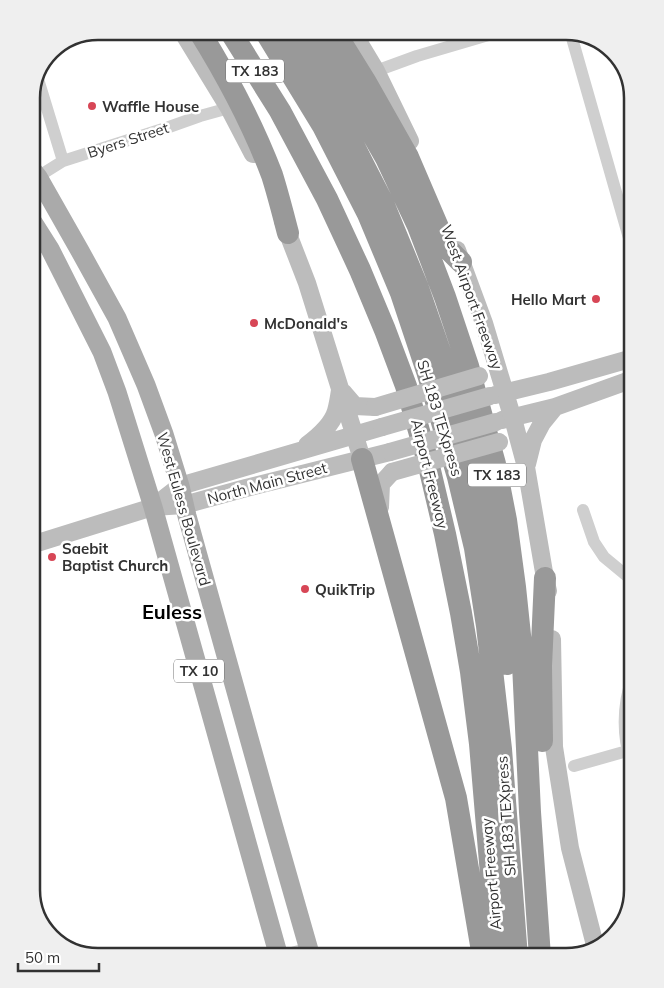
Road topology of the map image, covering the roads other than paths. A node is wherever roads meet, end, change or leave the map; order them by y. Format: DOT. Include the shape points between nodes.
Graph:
graph roads {
  1 [pos="187,40"];
  2 [pos="204,40"];
  3 [pos="236,40"];
  4 [pos="250,40"];
  5 [pos="270,40"];
  6 [pos="293,40"];
  7 [pos="315,40"];
  8 [pos="317,40"];
  9 [pos="340,40"];
  10 [pos="357,40"];
  11 [pos="471,40"];
  12 [pos="573,40"];
  13 [pos="376,71"];
  14 [pos="41,88"];
  15 [pos="229,108"];
  16 [pos="280,111"];
  17 [pos="63,162"];
  18 [pos="40,173"];
  19 [pos="40,186"];
  20 [pos="384,203"];
  21 [pos="624,220"];
  22 [pos="40,233"];
  23 [pos="288,234"];
  24 [pos="80,250"];
  25 [pos="462,262"];
  26 [pos="58,265"];
  27 [pos="490,343"];
  28 [pos="624,361"];
  29 [pos="624,382"];
  30 [pos="340,390"];
  31 [pos="497,394"];
  32 [pos="555,407"];
  33 [pos="504,420"];
  34 [pos="355,434"];
  35 [pos="301,450"];
  36 [pos="362,459"];
  37 [pos="526,466"];
  38 [pos="180,486"];
  39 [pos="184,505"];
  40 [pos="153,507"];
  41 [pos="583,510"];
  42 [pos="379,521"];
  43 [pos="40,543"];
  44 [pos="624,574"];
  45 [pos="544,578"];
  46 [pos="624,753"];
  47 [pos="574,766"];
  48 [pos="594,941"];
  49 [pos="276,948"];
  50 [pos="309,948"];
  51 [pos="481,948"];
  52 [pos="497,948"];
  53 [pos="516,948"];
  54 [pos="530,948"];
  55 [pos="539,948"];
  56 [pos="554,948"];
  1 -- 15 [label="main road"];
  2 -- 23 [label="highway" via="256,138 272,176"];
  3 -- 16 [label="highway, Airport Freeway / TX 183"];
  4 -- 16 [label="highway" via="266,70"];
  5 -- 53 [label="highway, SH 183 TEXpress" via="323,126 368,214 401,293 458,477 475,548 487,626 501,749"];
  6 -- 20 [label="highway, SH 183 TEXpress" via="336,111"];
  7 -- 20 [label="highway"];
  8 -- 55 [label="highway, TX 183" via="386,158 418,226 468,366 495,464 507,530 523,664"];
  9 -- 25 [label="highway" via="408,157 447,248"];
  10 -- 13 [label="main road, West Airport Freeway"];
  11 -- 13 [label="street"];
  12 -- 21 [label="street"];
  13 -- 25 [label="main road, West Airport Freeway" via="421,162"];
  14 -- 17 [label="street"];
  15 -- 17 [label="street, Byers Street"];
  15 -- 23 [label="main road"];
  16 -- 52 [label="highway, Airport Freeway / TX 183" via="364,278 406,386 428,462 471,672"];
  17 -- 18 [label="street, Byers Street"];
  19 -- 24 [label="main road, West Euless Boulevard / TX 10"];
  20 -- 54 [label="highway, SH 183 TEXpress" via="445,366 478,474 492,542 516,749"];
  22 -- 26 [label="main road, West Euless Boulevard / TX 10"];
  23 -- 30 [label="main road" via="307,283"];
  24 -- 26 [label="main road"];
  24 -- 38 [label="main road, West Euless Boulevard / TX 10" via="117,318 146,385"];
  25 -- 27 [label="main road, West Airport Freeway"];
  26 -- 40 [label="main road, West Euless Boulevard / TX 10" via="102,352"];
  27 -- 30 [label="main road, bridge" via="486,364 479,376 375,407 356,406"];
  27 -- 31 [label="main road, West Airport Freeway"];
  28 -- 31 [label="main road, North Main Street"];
  29 -- 32 [label="main road, North Main Street"];
  30 -- 34 [label="main road"];
  30 -- 35 [label="main road" via="336,412 326,428"];
  31 -- 33 [label="main road, West Airport Freeway"];
  31 -- 34 [label="main road, North Main Street, bridge"];
  32 -- 33 [label="main road, North Main Street"];
  32 -- 37 [label="main road" via="533,440"];
  33 -- 36 [label="main road, North Main Street, bridge"];
  33 -- 37 [label="main road, West Airport Freeway"];
  34 -- 35 [label="main road, North Main Street"];
  34 -- 36 [label="main road"];
  35 -- 38 [label="main road, North Main Street"];
  36 -- 39 [label="main road, North Main Street"];
  36 -- 42 [label="highway"];
  37 -- 42 [label="main road, bridge" via="510,445 499,442 392,472 381,484"];
  37 -- 45 [label="main road, West Airport Freeway"];
  38 -- 39 [label="main road, West Euless Boulevard / TX 10"];
  38 -- 40 [label="main road, North Main Street"];
  39 -- 40 [label="main road, North Main Street"];
  39 -- 50 [label="main road, West Euless Boulevard / TX 10"];
  40 -- 43 [label="main road"];
  40 -- 49 [label="main road, West Euless Boulevard / TX 10"];
  41 -- 44 [label="street" via="594,542 604,557"];
  42 -- 51 [label="highway" via="456,798"];
  45 -- 48 [label="main road, West Airport Freeway" via="551,603 554,747 570,848"];
  45 -- 56 [label="highway" via="541,727"];
  46 -- 47 [label="street"];
}
